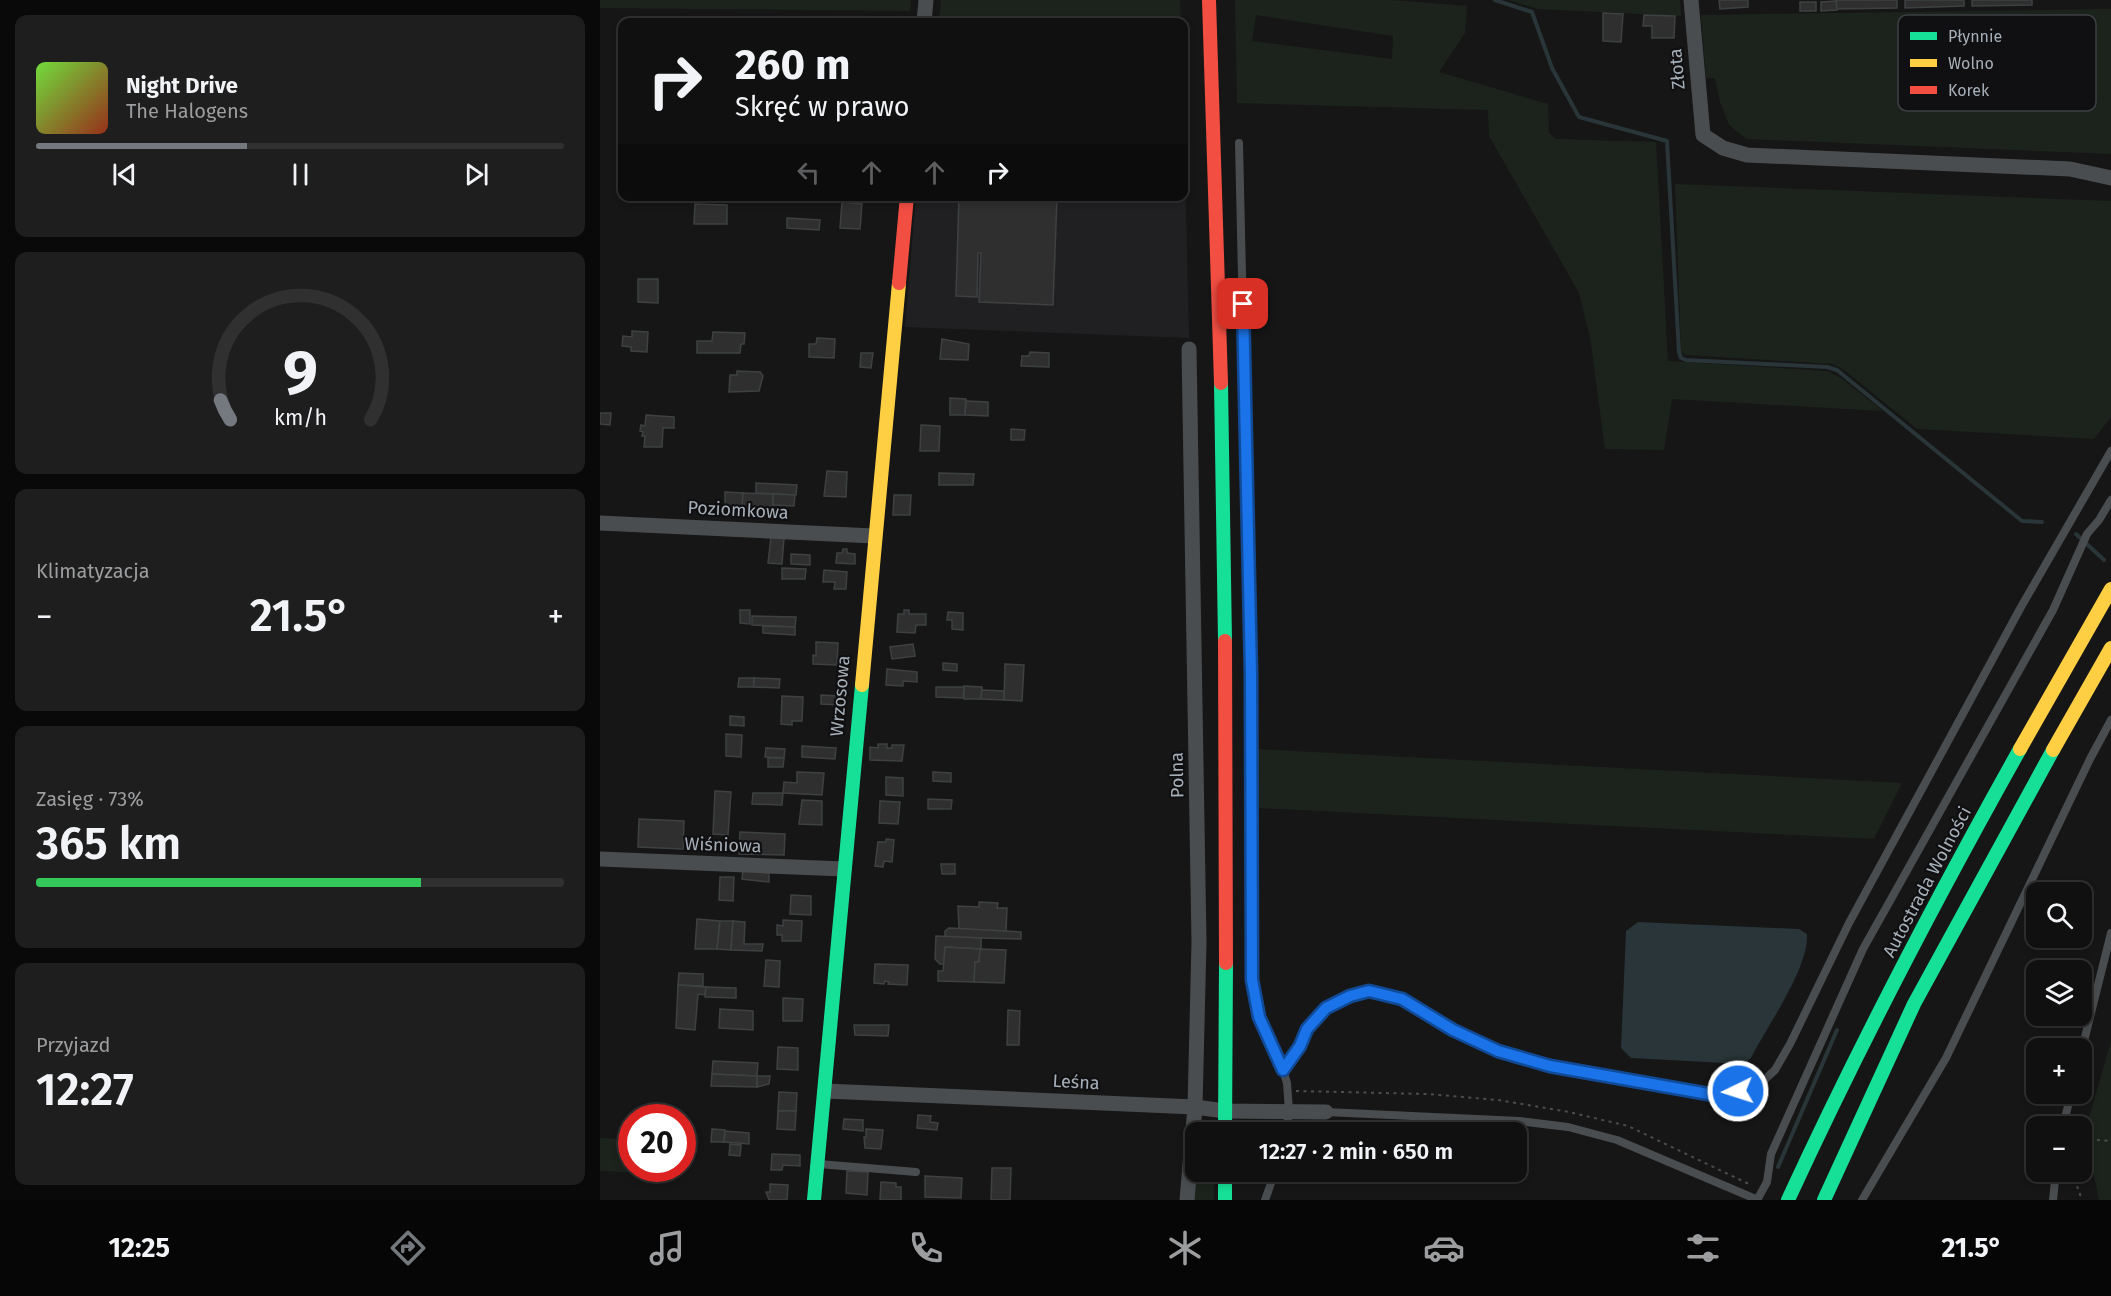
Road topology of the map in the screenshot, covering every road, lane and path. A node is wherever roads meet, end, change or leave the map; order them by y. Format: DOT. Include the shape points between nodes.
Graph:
graph roads {
  1 [pos="926,0"];
  2 [pos="1209,0"];
  3 [pos="1691,0"];
  4 [pos="924,18"];
  5 [pos="1239,143"];
  6 [pos="2111,178"];
  7 [pos="907,201"];
  8 [pos="1189,349"];
  9 [pos="2111,451"];
  10 [pos="2111,500"];
  11 [pos="600,523"];
  12 [pos="874,536"];
  13 [pos="2111,589"];
  14 [pos="2111,648"];
  15 [pos="2111,720"];
  16 [pos="600,859"];
  17 [pos="844,869"];
  18 [pos="2111,933"];
  19 [pos="2085,1038"];
  20 [pos="1283,1070"];
  21 [pos="825,1091"];
  22 [pos="1195,1107"];
  23 [pos="1225,1111"];
  24 [pos="1289,1111"];
  25 [pos="1326,1112"];
  26 [pos="1225,1122"];
  27 [pos="1287,1122"];
  28 [pos="2092,1140"];
  29 [pos="2111,1141"];
  30 [pos="817,1164"];
  31 [pos="916,1172"];
  32 [pos="1225,1182"];
  33 [pos="1271,1182"];
  34 [pos="2055,1182"];
  35 [pos="2076,1182"];
  36 [pos="1756,1199"];
  37 [pos="814,1200"];
  38 [pos="1187,1200"];
  39 [pos="1225,1200"];
  40 [pos="1265,1200"];
  41 [pos="1788,1200"];
  42 [pos="1824,1200"];
  43 [pos="1862,1200"];
  44 [pos="2053,1200"];
  45 [pos="2082,1200"];
  1 -- 4 [label="street"];
  2 -- 23 [label="main road" via="1222,425 1227,796"];
  3 -- 6 [label="street, Złota" via="1703,135 1723,148 1747,154 2070,169"];
  5 -- 20 [label="lane" via="1252,980 1259,1017"];
  7 -- 12 [label="main road, Wrzosowa"];
  8 -- 22 [label="street, Polna" via="1199,942"];
  9 -- 20 [label="lane" via="1849,923 1790,1044 1775,1070 1761,1083 1714,1095 1550,1066 1498,1051 1402,999 1369,991 1326,1008 1307,1029"];
  10 -- 36 [label="lane" via="2086,534 2053,610 1863,949 1771,1154 1767,1182"];
  11 -- 12 [label="street, Poziomkowa"];
  12 -- 17 [label="main road, Wrzosowa"];
  13 -- 41 [label="main road, Autostrada Wolności" via="1980,820 1890,991"];
  14 -- 42 [label="main road" via="1914,1004"];
  15 -- 43 [label="lane" via="1946,1058"];
  16 -- 17 [label="street, Wiśniowa"];
  17 -- 21 [label="main road, Wrzosowa"];
  18 -- 19 [label="lane"];
  20 -- 24 [label="lane"];
  21 -- 22 [label="street, Leśna"];
  21 -- 30 [label="main road, Wrzosowa"];
  22 -- 23 [label="street, Leśna"];
  22 -- 38 [label="street, Polna"];
  23 -- 24 [label="street, Leśna"];
  23 -- 26 [label="main road"];
  24 -- 25 [label="street, Leśna"];
  24 -- 27 [label="lane"];
  25 -- 36 [label="lane" via="1568,1127 1617,1140"];
  28 -- 29 [label="path"];
  30 -- 31 [label="lane"];
  30 -- 37 [label="main road, Wrzosowa"];
  32 -- 39 [label="main road"];
  33 -- 40 [label="lane"];
  34 -- 44 [label="lane"];
  35 -- 45 [label="path"];
}
